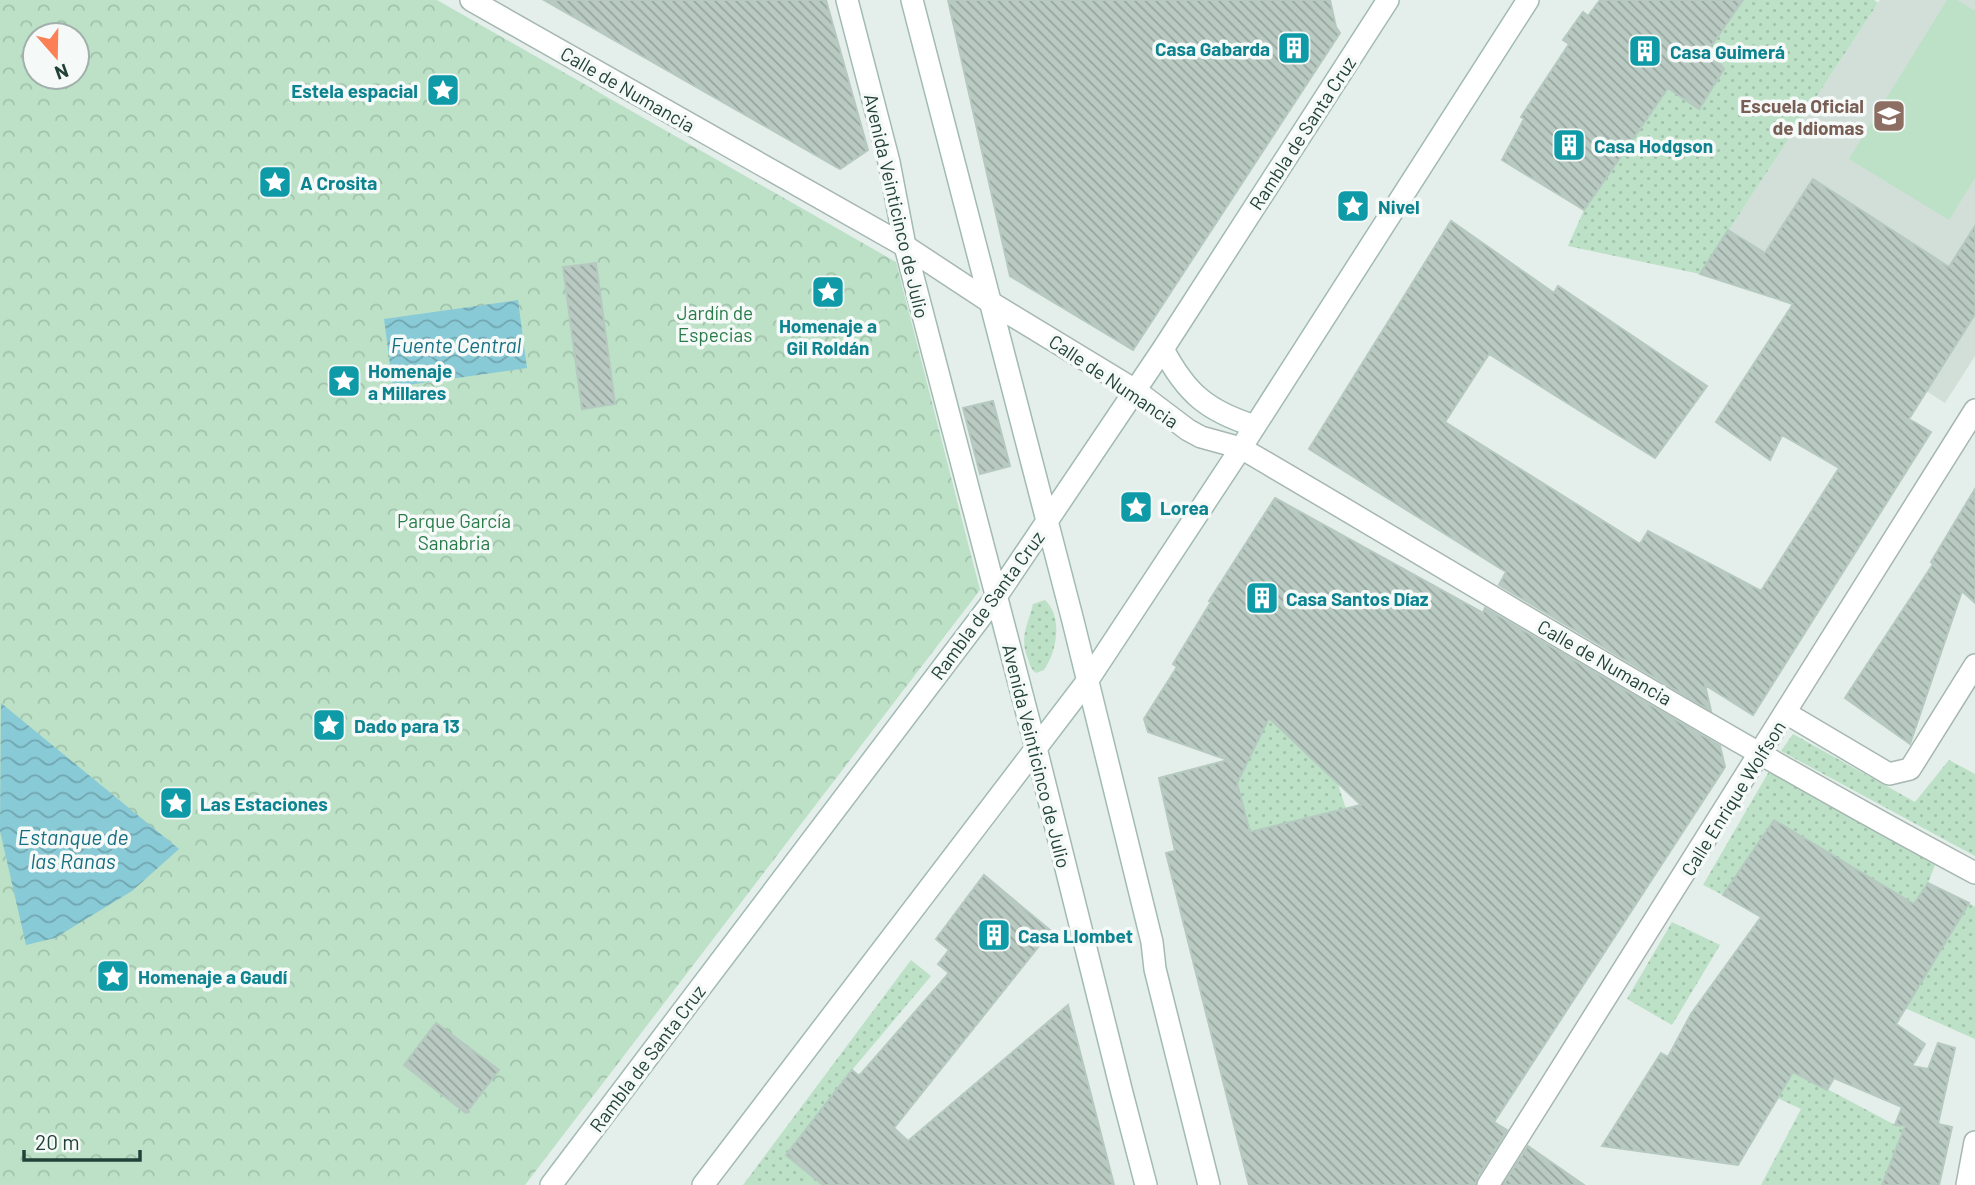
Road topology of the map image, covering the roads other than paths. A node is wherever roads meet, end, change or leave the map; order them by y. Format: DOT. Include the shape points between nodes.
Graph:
graph roads {
  1 [pos="471,0"];
  2 [pos="847,0"];
  3 [pos="912,0"];
  4 [pos="1388,0"];
  5 [pos="1528,0"];
  6 [pos="905,246"];
  7 [pos="990,302"];
  8 [pos="1163,349"];
  9 [pos="1135,390"];
  10 [pos="1975,410"];
  11 [pos="1255,426"];
  12 [pos="1241,448"];
  13 [pos="1046,523"];
  14 [pos="996,597"];
  15 [pos="1975,665"];
  16 [pos="1088,680"];
  17 [pos="1786,713"];
  18 [pos="1036,748"];
  19 [pos="1760,754"];
  20 [pos="1975,873"];
  21 [pos="1975,1142"];
  22 [pos="551,1185"];
  23 [pos="703,1185"];
  24 [pos="1146,1185"];
  25 [pos="1209,1185"];
  26 [pos="1488,1185"];
  27 [pos="1967,1185"];
  1 -- 6 [label="street, Calle de Numancia"];
  2 -- 6 [label="street, Avenida Veinticinco de Julio" via="889,162"];
  3 -- 7 [label="street"];
  4 -- 8 [label="street, Rambla de Santa Cruz"];
  5 -- 11 [label="street"];
  6 -- 7 [label="street, Calle de Numancia"];
  6 -- 14 [label="street, Avenida Veinticinco de Julio"];
  7 -- 9 [label="street, Calle de Numancia"];
  7 -- 13 [label="street"];
  8 -- 9 [label="street, Rambla de Santa Cruz"];
  8 -- 11 [label="street" via="1194,395 1224,415"];
  9 -- 12 [label="street, Calle de Numancia" via="1188,430"];
  9 -- 13 [label="street, Rambla de Santa Cruz"];
  10 -- 17 [label="street, Calle Enrique Wolfson"];
  11 -- 12 [label="street"];
  12 -- 16 [label="street"];
  12 -- 19 [label="street, Calle de Numancia"];
  13 -- 14 [label="street, Rambla de Santa Cruz"];
  13 -- 16 [label="street"];
  14 -- 18 [label="street, Avenida Veinticinco de Julio"];
  14 -- 22 [label="street, Rambla de Santa Cruz"];
  15 -- 17 [label="street" via="1909,769 1889,774"];
  16 -- 18 [label="street"];
  16 -- 25 [label="street"];
  17 -- 19 [label="street, Calle Enrique Wolfson"];
  18 -- 23 [label="street"];
  18 -- 24 [label="street, Avenida Veinticinco de Julio"];
  19 -- 20 [label="street, Calle de Numancia"];
  19 -- 26 [label="street, Calle Enrique Wolfson"];
  21 -- 27 [label="street"];
}
